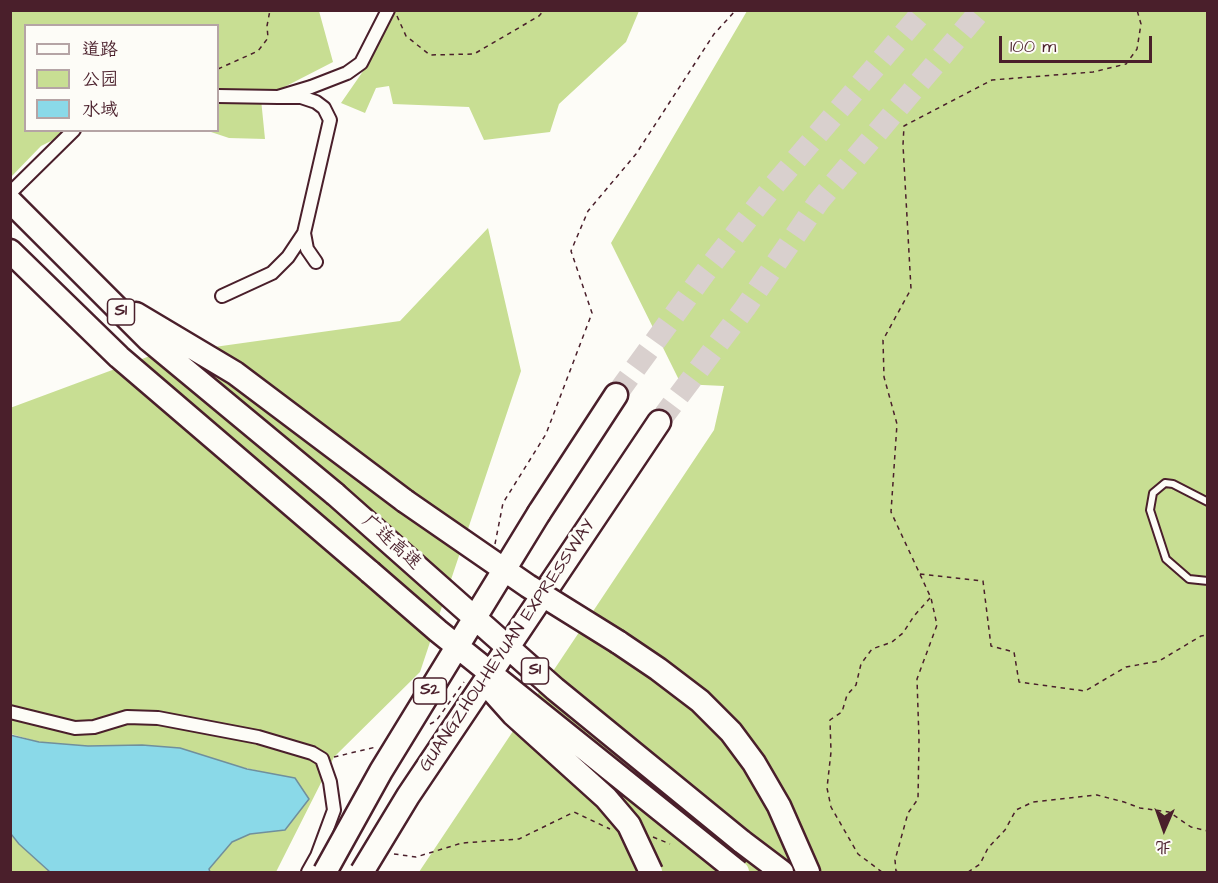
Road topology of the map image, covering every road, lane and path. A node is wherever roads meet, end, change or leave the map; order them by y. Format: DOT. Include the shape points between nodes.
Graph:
graph roads {
  1 [pos="270,10"];
  2 [pos="388,10"];
  3 [pos="395,10"];
  4 [pos="544,10"];
  5 [pos="736,10"];
  6 [pos="1137,10"];
  7 [pos="219,69"];
  8 [pos="219,96"];
  9 [pos="278,97"];
  10 [pos="72,132"];
  11 [pos="10,193"];
  12 [pos="10,201"];
  13 [pos="304,233"];
  14 [pos="10,251"];
  15 [pos="316,262"];
  16 [pos="101,293"];
  17 [pos="222,296"];
  18 [pos="616,394"];
  19 [pos="659,422"];
  20 [pos="1208,502"];
  21 [pos="495,545"];
  22 [pos="919,574"];
  23 [pos="1208,581"];
  24 [pos="931,598"];
  25 [pos="438,631"];
  26 [pos="1208,635"];
  27 [pos="464,682"];
  28 [pos="10,712"];
  29 [pos="427,725"];
  30 [pos="380,746"];
  31 [pos="322,759"];
  32 [pos="615,831"];
  33 [pos="1208,831"];
  34 [pos="653,837"];
  35 [pos="670,844"];
  36 [pos="389,854"];
  37 [pos="308,873"];
  38 [pos="325,873"];
  39 [pos="362,873"];
  40 [pos="651,873"];
  41 [pos="738,873"];
  42 [pos="782,873"];
  43 [pos="808,873"];
  44 [pos="882,873"];
  45 [pos="898,873"];
  46 [pos="968,873"];
  1 -- 7 [label="path" via="268,38 258,51"];
  2 -- 9 [label="street" via="361,63 347,73"];
  3 -- 4 [label="path" via="406,36 430,55 474,54"];
  5 -- 21 [label="path" via="714,34 636,154 588,211 571,251 592,313 546,434 503,503"];
  6 -- 22 [label="path" via="1141,24 1137,49 1126,64 1093,72 992,80 904,126 911,289 883,340 884,377 897,424 891,512"];
  8 -- 9 [label="street"];
  9 -- 13 [label="street" via="301,97 316,102 330,120"];
  10 -- 11 [label="street"];
  12 -- 16 [label="highway, 广连高速 / S1"];
  13 -- 15 [label="street" via="307,249"];
  13 -- 17 [label="street" via="272,273"];
  14 -- 25 [label="highway, 广连高速 / S1, bridge" via="119,357"];
  16 -- 42 [label="highway, 广连高速 / S1, bridge" via="148,339 335,494 555,688"];
  16 -- 43 [label="highway, bridge" via="235,373 405,501 700,701 731,732 754,763"];
  18 -- 38 [label="highway, GUANGZHOU-HEYUAN EXPRESSWAY / S2, bridge" via="381,771"];
  19 -- 39 [label="highway, GUANGZHOU-HEYUAN EXPRESSWAY / S2, bridge" via="408,796"];
  20 -- 23 [label="lane" via="1165,483 1153,493 1150,510 1166,559 1189,579"];
  22 -- 24 [label="path"];
  22 -- 26 [label="path" via="983,581 991,646 1014,652 1019,682 1085,691 1126,666 1159,661"];
  24 -- 44 [label="path" via="903,633 872,649 861,664 856,685 847,694 842,712 830,720 826,788 831,807 858,855"];
  24 -- 45 [label="path" via="937,625 917,679 918,799 909,813 895,860"];
  25 -- 40 [label="highway, bridge" via="513,714 606,798 629,825"];
  25 -- 41 [label="highway, 广连高速 / S1, bridge"];
  27 -- 29 [label="path" via="436,721"];
  28 -- 31 [label="street" via="75,728 127,717 158,718 258,737"];
  30 -- 31 [label="path"];
  31 -- 37 [label="street" via="334,810"];
  32 -- 36 [label="path" via="574,812 519,839 462,843 416,857"];
  33 -- 46 [label="path" via="1191,827 1169,812 1097,795 1033,802 1016,810 980,864"];
  34 -- 35 [label="path"];
}
